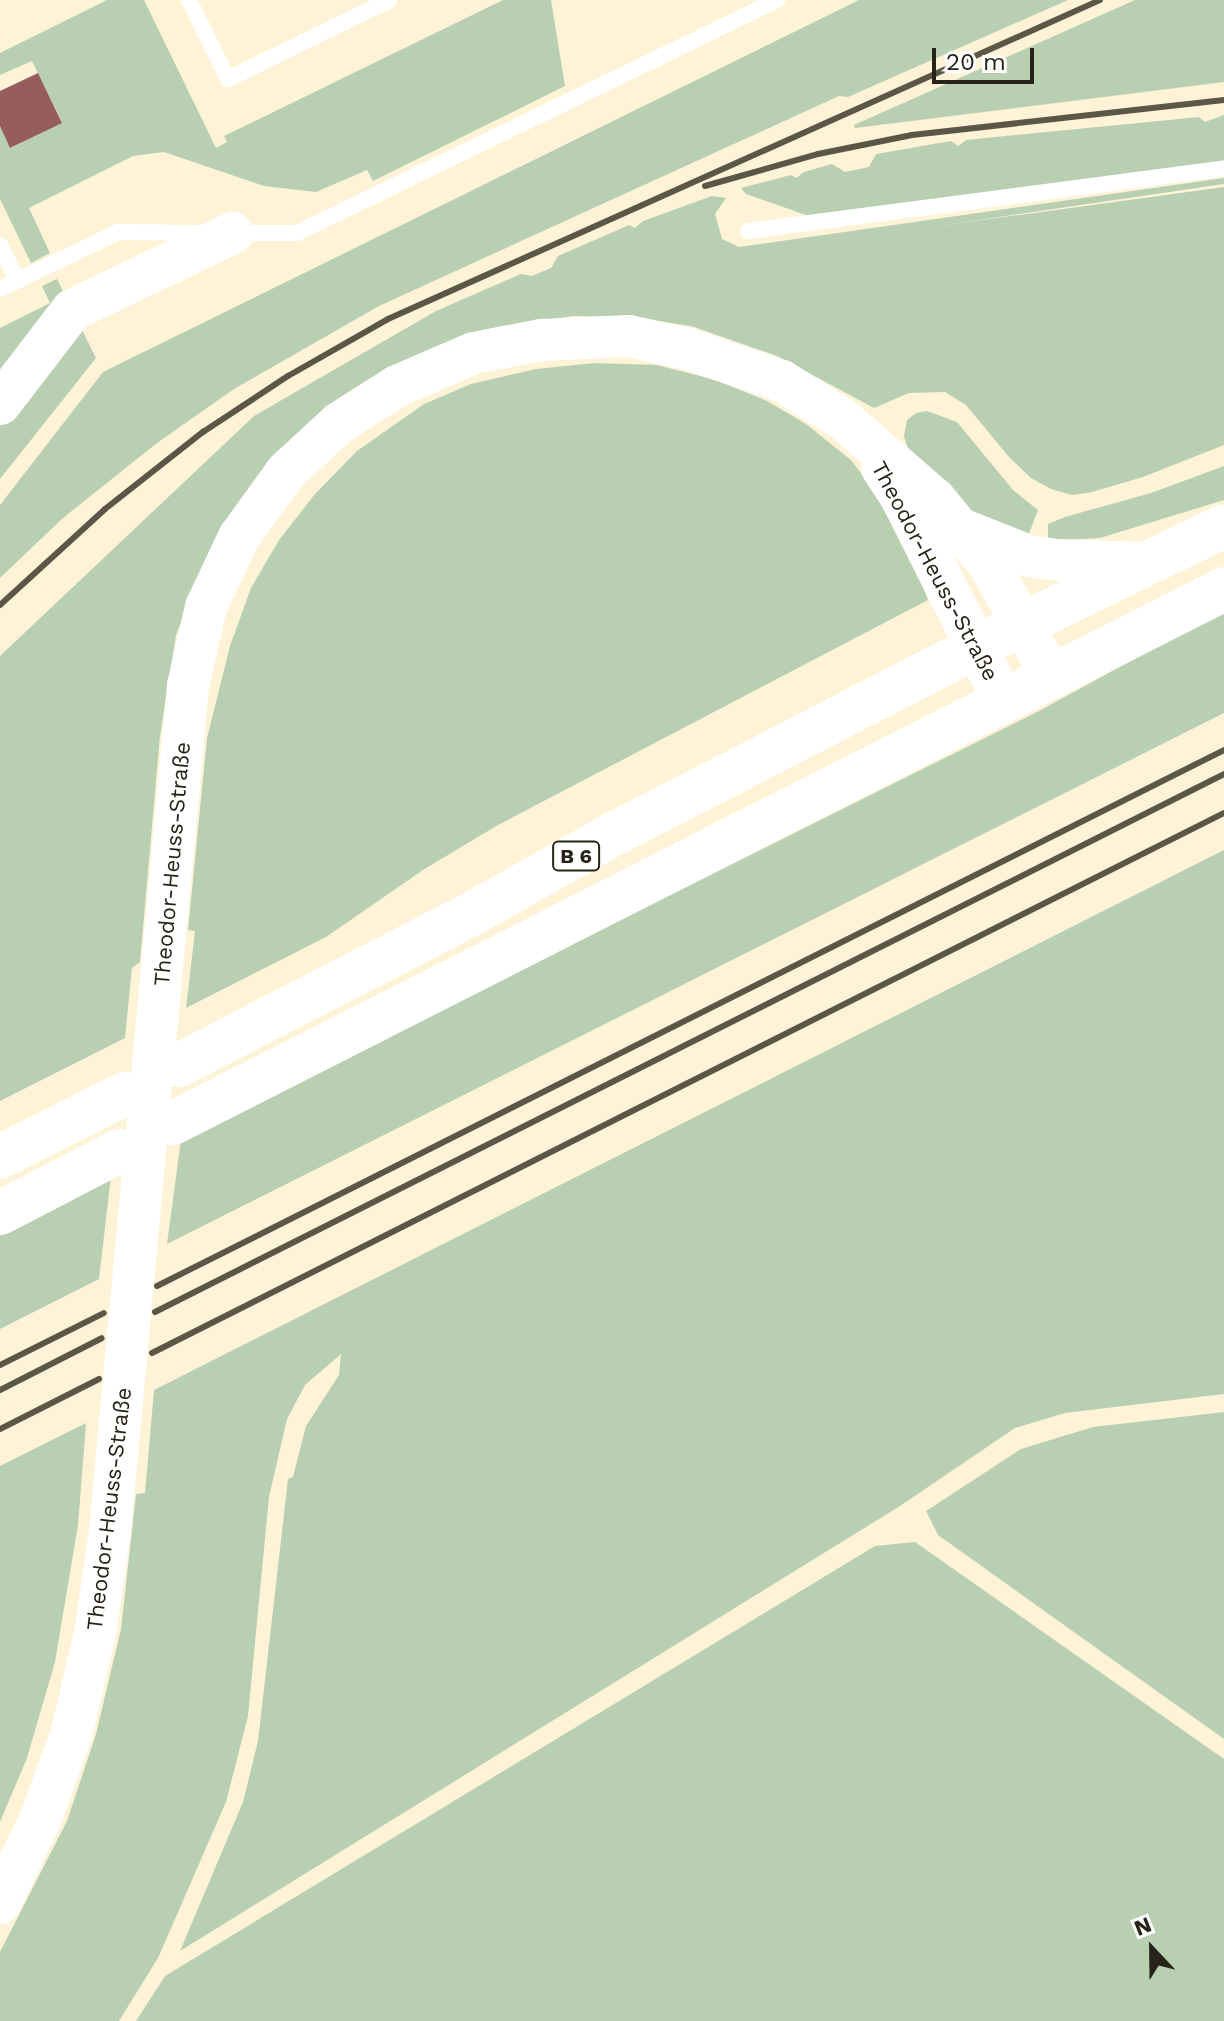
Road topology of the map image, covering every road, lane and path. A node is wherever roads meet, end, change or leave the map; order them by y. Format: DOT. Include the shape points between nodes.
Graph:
graph roads {
  1 [pos="189,0"];
  2 [pos="389,0"];
  3 [pos="777,0"];
  4 [pos="1224,168"];
  5 [pos="748,231"];
  6 [pos="233,233"];
  7 [pos="0,245"];
  8 [pos="17,280"];
  9 [pos="0,289"];
  10 [pos="0,404"];
  11 [pos="864,439"];
  12 [pos="1224,526"];
  13 [pos="959,528"];
  14 [pos="1146,563"];
  15 [pos="1224,589"];
  16 [pos="1023,624"];
  17 [pos="974,648"];
  18 [pos="1052,677"];
  19 [pos="1004,702"];
  20 [pos="179,1065"];
  21 [pos="124,1094"];
  22 [pos="173,1123"];
  23 [pos="119,1151"];
  24 [pos="0,1157"];
  25 [pos="0,1213"];
  26 [pos="0,1903"];
  1 -- 2 [label="lane" via="228,79"];
  3 -- 6 [label="lane" via="297,233"];
  4 -- 5 [label="lane"];
  6 -- 8 [label="lane" via="118,232"];
  6 -- 10 [label="street" via="72,310"];
  7 -- 8 [label="lane"];
  8 -- 9 [label="lane"];
  11 -- 13 [label="street, Theodor-Heuss-Straße" via="935,499"];
  11 -- 17 [label="street, Theodor-Heuss-Straße" via="902,499"];
  11 -- 26 [label="street, Theodor-Heuss-Straße" via="782,381 688,349 629,336 541,340 474,353 397,386 339,423 278,483 239,537 206,607 188,686 120,1431 95,1633 72,1732 40,1820"];
  12 -- 14 [label="main road, B 6"];
  13 -- 14 [label="street" via="1029,556"];
  13 -- 16 [label="street, Theodor-Heuss-Straße" via="990,566"];
  14 -- 16 [label="main road, B 6"];
  15 -- 18 [label="main road, B 6"];
  16 -- 17 [label="main road, B 6"];
  16 -- 18 [label="street, Theodor-Heuss-Straße"];
  17 -- 19 [label="street, Theodor-Heuss-Straße"];
  17 -- 20 [label="main road, B 6"];
  18 -- 19 [label="main road, B 6"];
  19 -- 22 [label="main road, B 6"];
  21 -- 24 [label="main road"];
  23 -- 25 [label="main road"];
}
